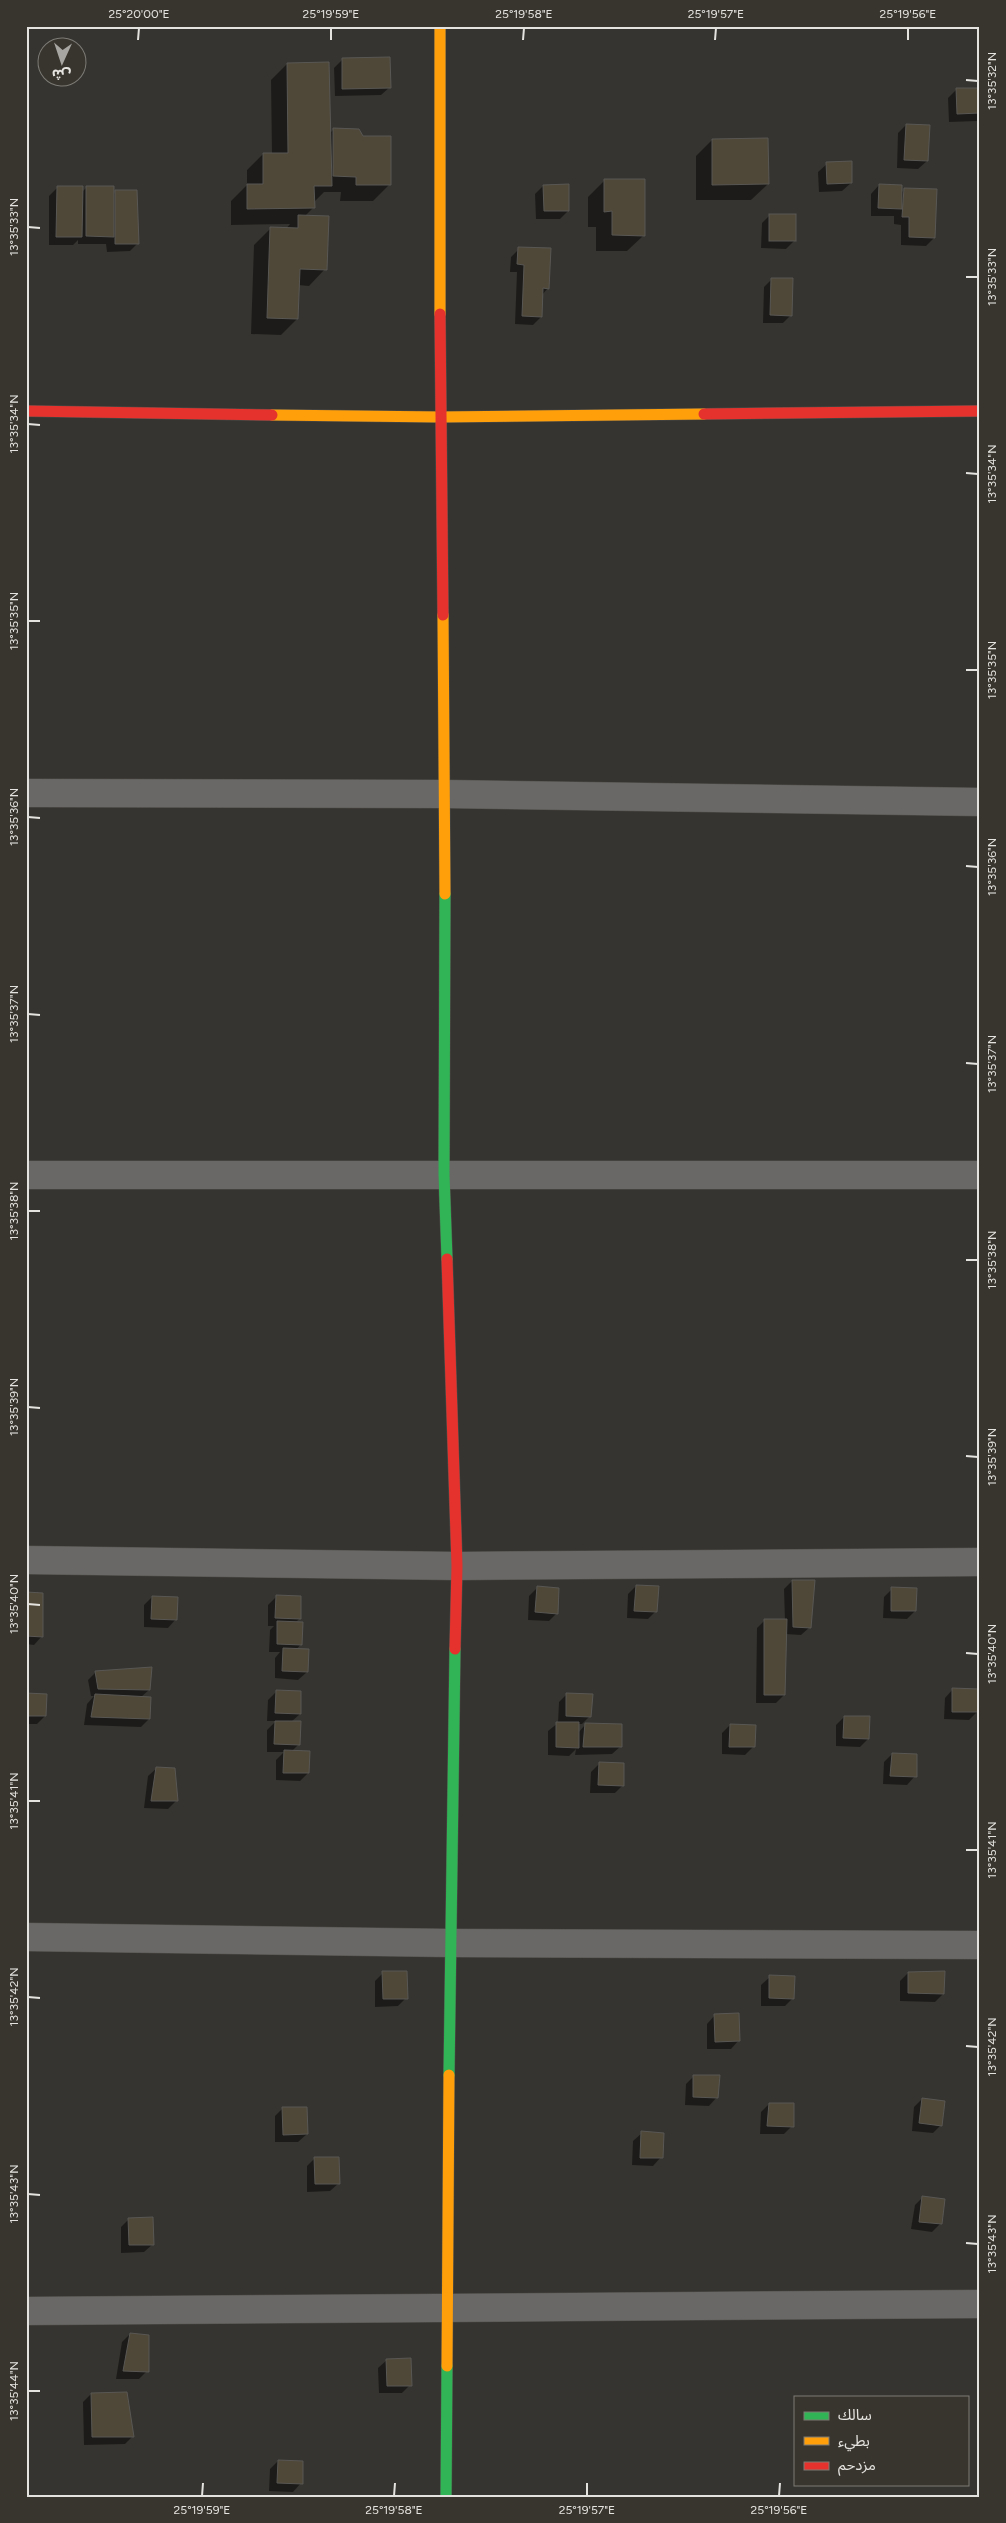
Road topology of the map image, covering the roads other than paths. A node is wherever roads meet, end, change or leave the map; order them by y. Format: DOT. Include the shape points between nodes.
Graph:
graph roads {
  1 [pos="440,26"];
  2 [pos="26,411"];
  3 [pos="980,411"];
  4 [pos="440,417"];
  5 [pos="26,793"];
  6 [pos="445,794"];
  7 [pos="980,802"];
  8 [pos="444,1174"];
  9 [pos="26,1175"];
  10 [pos="980,1175"];
  11 [pos="26,1560"];
  12 [pos="980,1562"];
  13 [pos="457,1566"];
  14 [pos="26,1937"];
  15 [pos="450,1943"];
  16 [pos="980,1945"];
  17 [pos="980,2304"];
  18 [pos="446,2309"];
  19 [pos="26,2312"];
  20 [pos="446,2497"];
  1 -- 4 [label="street"];
  2 -- 4 [label="street"];
  3 -- 4 [label="street"];
  4 -- 6 [label="street"];
  5 -- 6 [label="street"];
  6 -- 7 [label="street"];
  6 -- 8 [label="street"];
  8 -- 9 [label="street"];
  8 -- 10 [label="street"];
  8 -- 13 [label="street"];
  11 -- 13 [label="street"];
  12 -- 13 [label="street"];
  13 -- 15 [label="street"];
  14 -- 15 [label="street"];
  15 -- 16 [label="street"];
  15 -- 18 [label="street"];
  17 -- 18 [label="street"];
  18 -- 19 [label="street"];
  18 -- 20 [label="street"];
}
